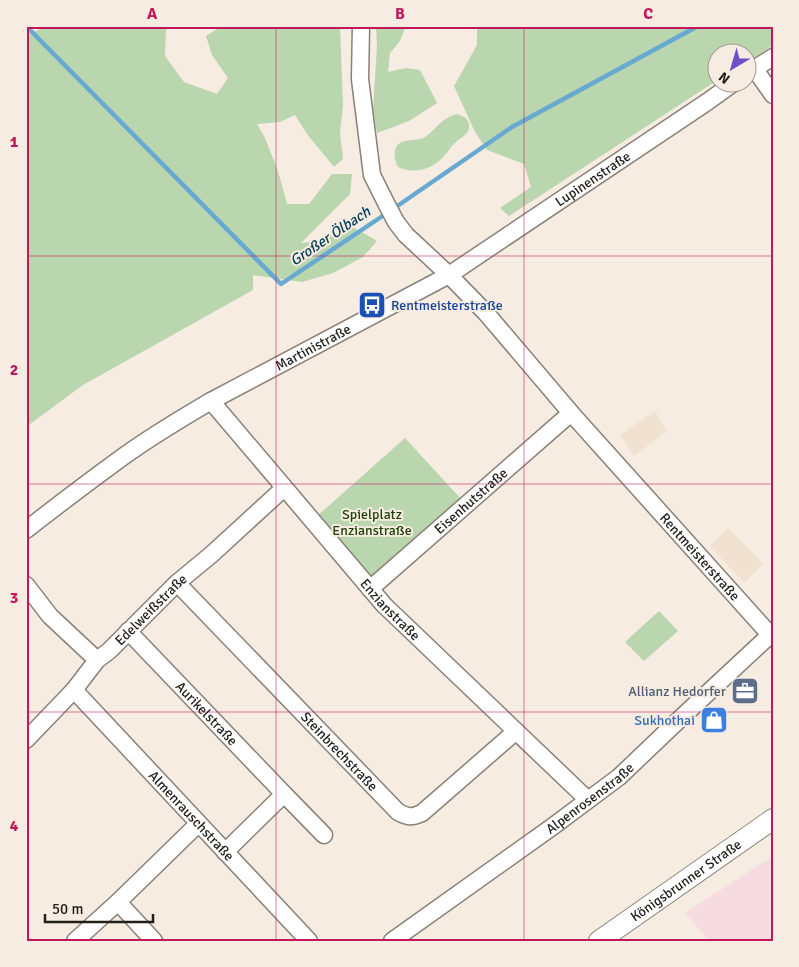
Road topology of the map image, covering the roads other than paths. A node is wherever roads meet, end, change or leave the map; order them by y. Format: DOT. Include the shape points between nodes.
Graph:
graph roads {
  1 [pos="361,26"];
  2 [pos="773,57"];
  3 [pos="756,67"];
  4 [pos="756,77"];
  5 [pos="721,92"];
  6 [pos="773,95"];
  7 [pos="449,274"];
  8 [pos="211,400"];
  9 [pos="571,413"];
  10 [pos="284,488"];
  11 [pos="26,530"];
  12 [pos="177,583"];
  13 [pos="26,585"];
  14 [pos="370,589"];
  15 [pos="128,632"];
  16 [pos="772,636"];
  17 [pos="97,660"];
  18 [pos="74,690"];
  19 [pos="515,732"];
  20 [pos="26,740"];
  21 [pos="284,794"];
  22 [pos="588,800"];
  23 [pos="773,819"];
  24 [pos="198,824"];
  25 [pos="324,835"];
  26 [pos="225,852"];
  27 [pos="118,902"];
  28 [pos="74,941"];
  29 [pos="154,941"];
  30 [pos="309,941"];
  31 [pos="392,941"];
  32 [pos="599,941"];
  1 -- 7 [label="street" via="360,79 372,175 386,205 406,235"];
  2 -- 3 [label="street"];
  4 -- 6 [label="street"];
  5 -- 7 [label="street, Lupinenstraße"];
  7 -- 8 [label="street, Martinistraße"];
  7 -- 9 [label="street, Rentmeisterstraße"];
  8 -- 10 [label="street, Enzianstraße"];
  8 -- 11 [label="street, Martinistraße" via="124,456"];
  9 -- 14 [label="street, Eisenhutstraße"];
  9 -- 16 [label="street, Rentmeisterstraße"];
  10 -- 12 [label="street, Edelweißstraße"];
  10 -- 14 [label="street, Enzianstraße"];
  12 -- 15 [label="street, Edelweißstraße"];
  12 -- 19 [label="street, Steinbrechstraße" via="398,812 407,816 422,814"];
  13 -- 17 [label="street" via="50,616"];
  14 -- 19 [label="street, Enzianstraße"];
  15 -- 17 [label="street, Edelweißstraße"];
  15 -- 21 [label="street, Aurikelstraße"];
  16 -- 22 [label="street, Alpenrosenstraße" via="619,777"];
  17 -- 18 [label="street, Edelweißstraße"];
  18 -- 20 [label="street, Edelweißstraße"];
  18 -- 24 [label="street, Almenrauschstraße"];
  19 -- 22 [label="street, Enzianstraße"];
  21 -- 25 [label="street, Aurikelstraße"];
  21 -- 26 [label="street"];
  22 -- 31 [label="street, Alpenrosenstraße"];
  23 -- 32 [label="main road, Königsbrunner Straße"];
  24 -- 26 [label="street, Almenrauschstraße"];
  24 -- 27 [label="street"];
  26 -- 30 [label="street, Almenrauschstraße"];
  27 -- 28 [label="street"];
  27 -- 29 [label="street"];
}
